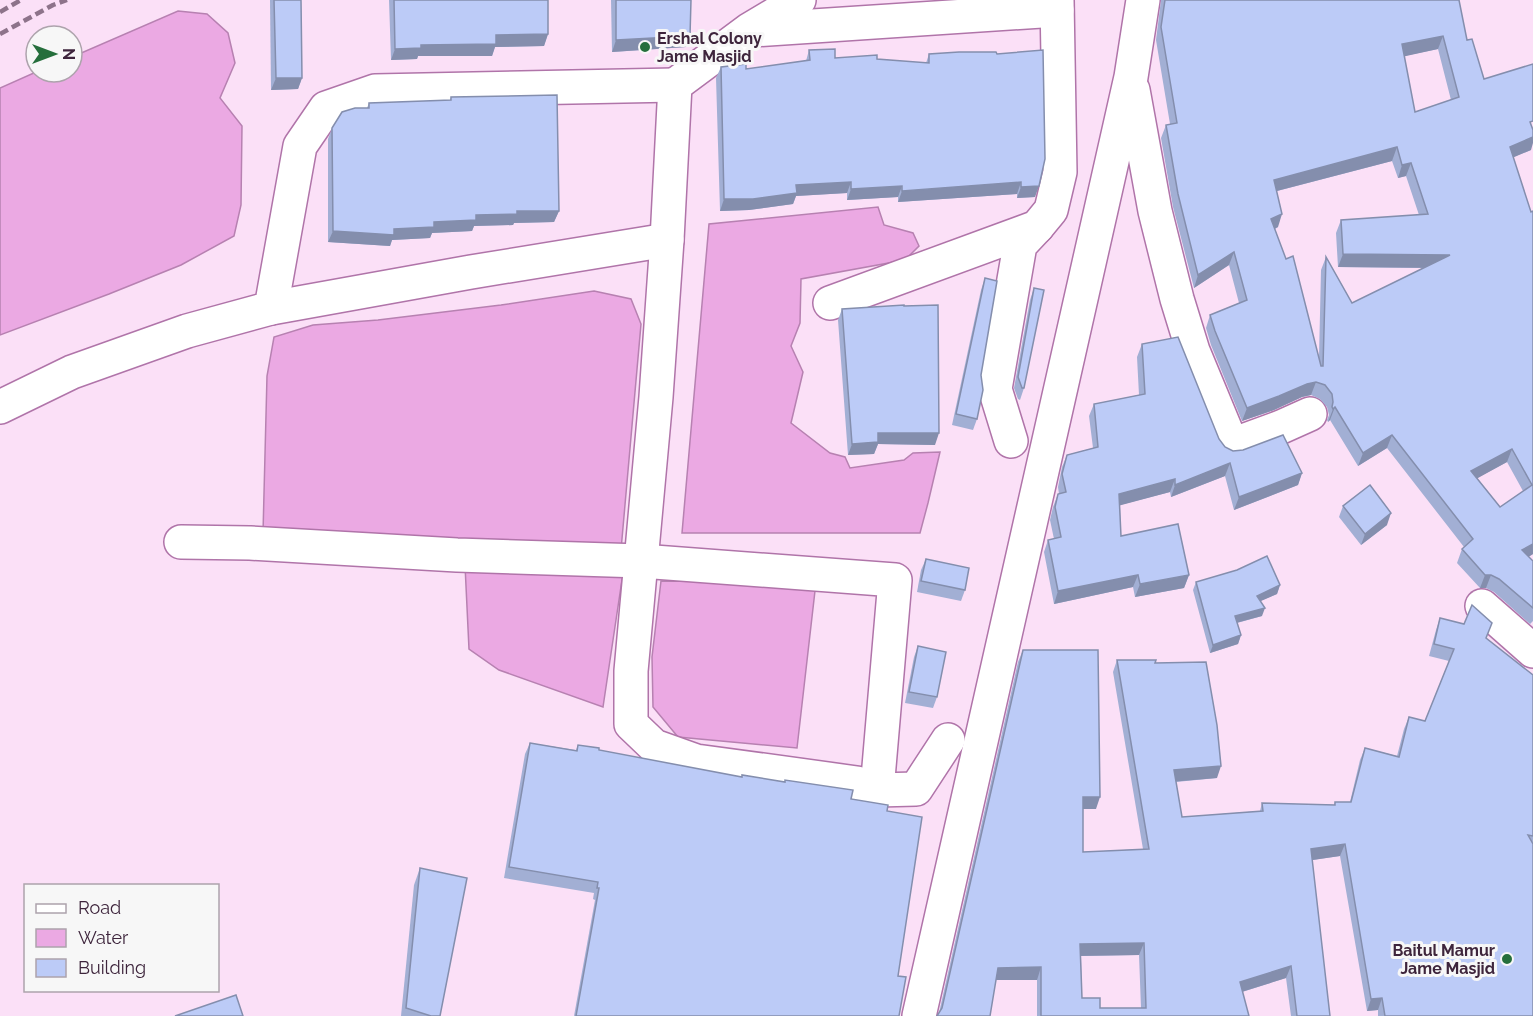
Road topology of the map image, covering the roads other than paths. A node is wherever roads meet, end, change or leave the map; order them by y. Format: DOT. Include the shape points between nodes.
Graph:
graph roads {
  1 [pos="799,0"];
  2 [pos="1143,0"];
  3 [pos="1057,5"];
  4 [pos="749,30"];
  5 [pos="1131,77"];
  6 [pos="675,85"];
  7 [pos="1037,227"];
  8 [pos="667,240"];
  9 [pos="830,303"];
  10 [pos="271,308"];
  11 [pos="0,407"];
  12 [pos="1310,414"];
  13 [pos="1011,441"];
  14 [pos="181,542"];
  15 [pos="641,561"];
  16 [pos="1482,606"];
  17 [pos="1533,651"];
  18 [pos="948,740"];
  19 [pos="877,790"];
  20 [pos="919,1016"];
  1 -- 4 [label="street"];
  2 -- 5 [label="street"];
  3 -- 4 [label="street"];
  3 -- 7 [label="street" via="1060,172 1051,210"];
  4 -- 6 [label="street"];
  5 -- 12 [label="street" via="1155,211 1177,299 1193,351 1232,445"];
  5 -- 20 [label="street"];
  6 -- 8 [label="street"];
  6 -- 10 [label="street" via="375,91 326,108 300,146"];
  7 -- 9 [label="street"];
  7 -- 13 [label="street" via="1020,245 995,389"];
  8 -- 10 [label="street"];
  8 -- 15 [label="street"];
  10 -- 11 [label="street" via="187,331 72,372"];
  14 -- 15 [label="street"];
  15 -- 19 [label="street" via="631,671 632,724 654,746 696,761 857,783"];
  15 -- 19 [label="street" via="895,580"];
  16 -- 17 [label="street"];
  18 -- 19 [label="street" via="916,789"];
}
